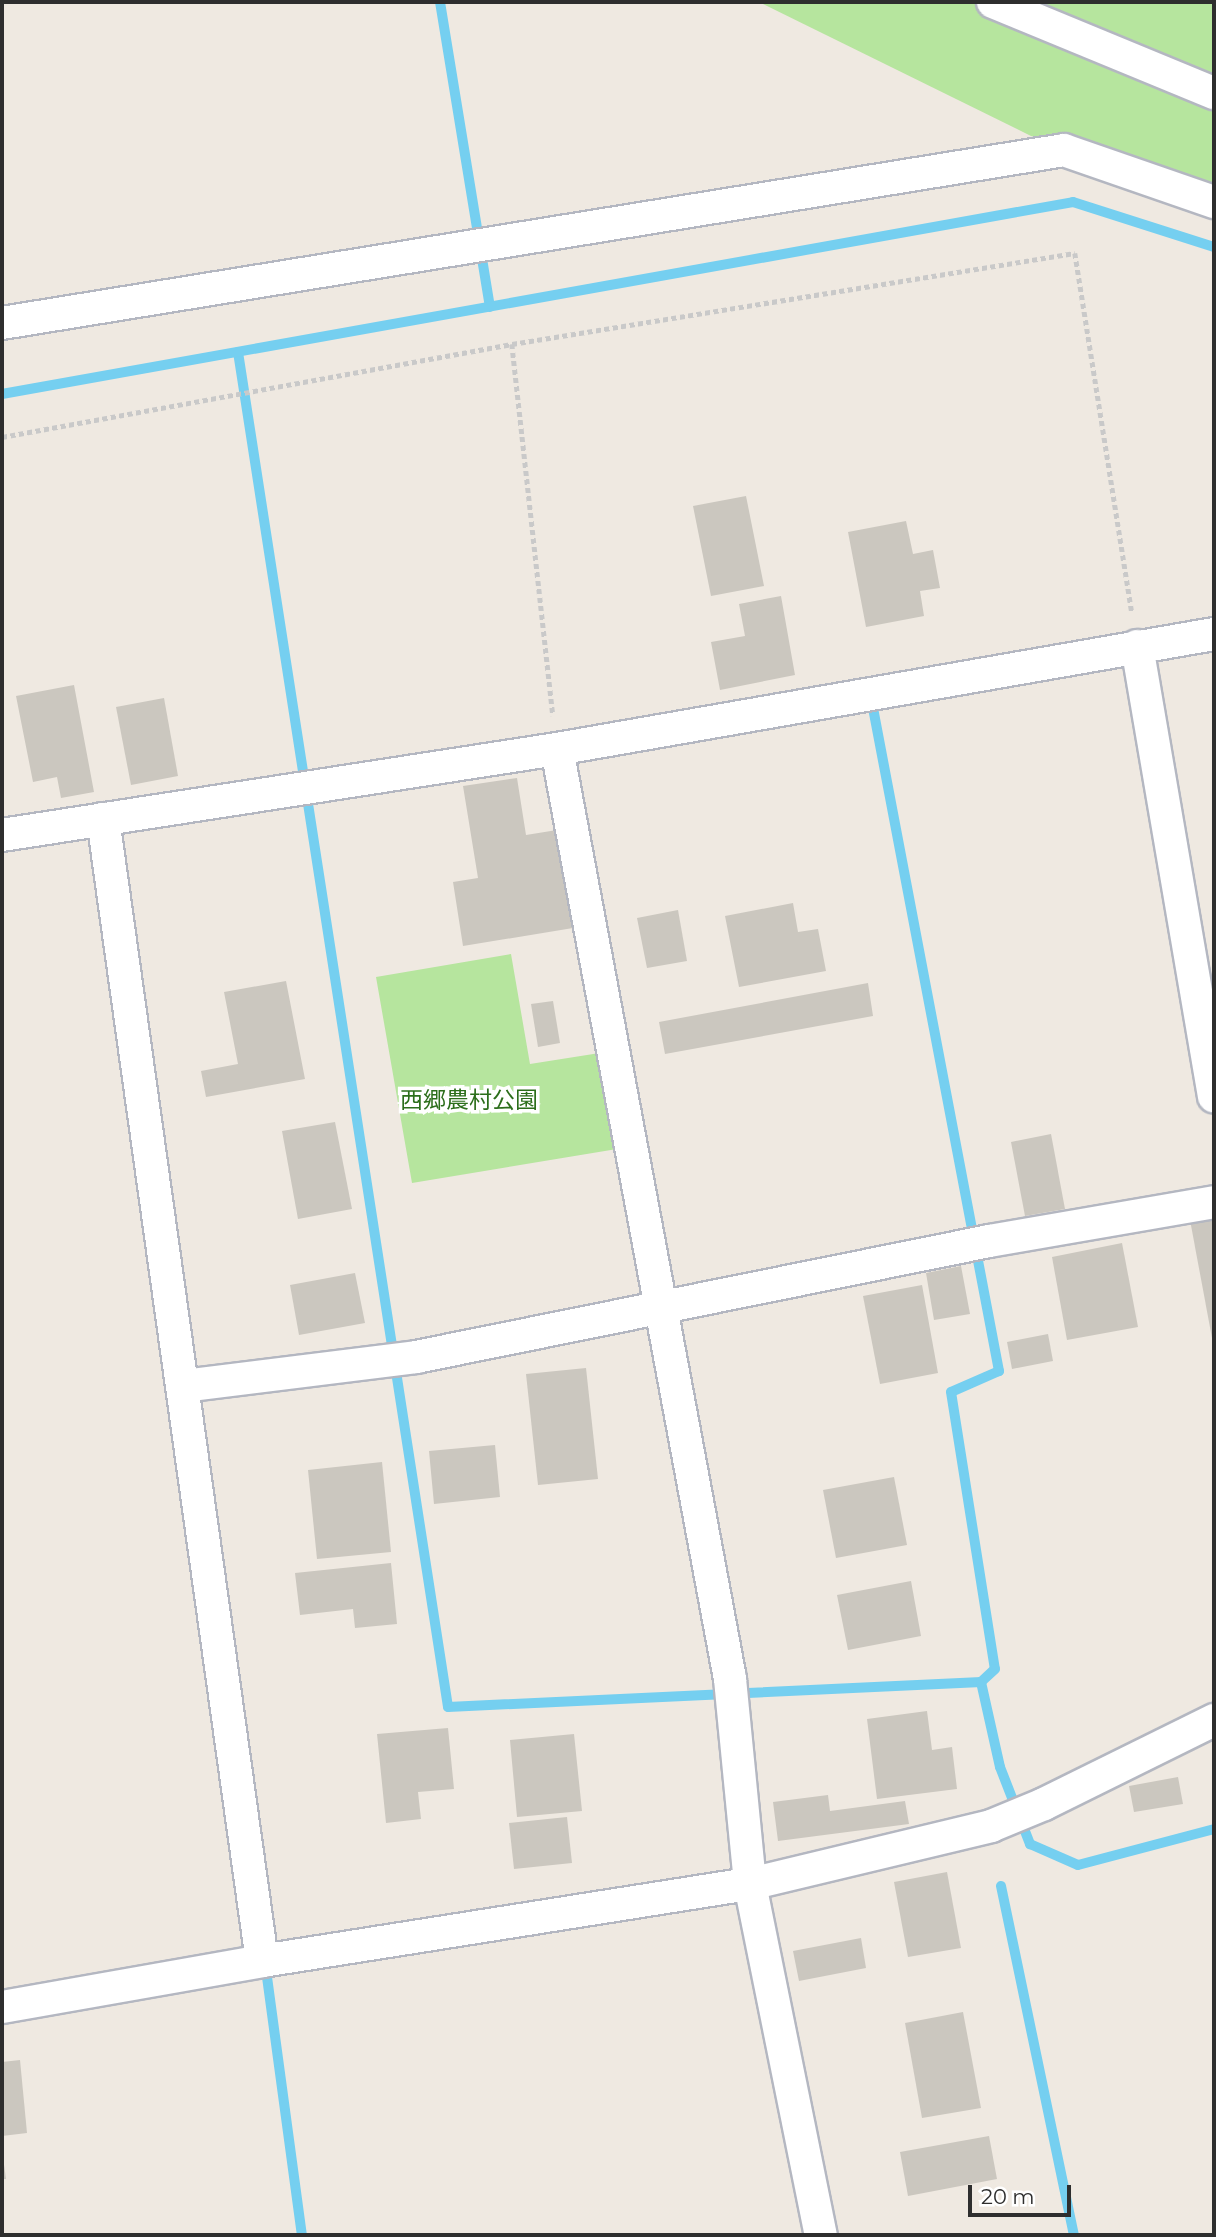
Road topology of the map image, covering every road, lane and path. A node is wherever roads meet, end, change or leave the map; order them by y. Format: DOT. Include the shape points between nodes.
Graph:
graph roads {
  1 [pos="993,2"];
  2 [pos="1214,93"];
  3 [pos="1214,202"];
  4 [pos="2,323"];
  5 [pos="512,344"];
  6 [pos="2,437"];
  7 [pos="1214,634"];
  8 [pos="1137,646"];
  9 [pos="557,749"];
  10 [pos="103,819"];
  11 [pos="2,835"];
  12 [pos="1214,1096"];
  13 [pos="1214,1202"];
  14 [pos="664,1308"];
  15 [pos="184,1386"];
  16 [pos="1214,1720"];
  17 [pos="750,1884"];
  18 [pos="262,1961"];
  19 [pos="2,2007"];
  20 [pos="821,2235"];
  1 -- 2 [label="street"];
  3 -- 4 [label="street" via="1064,150"];
  5 -- 6 [label="path"];
  5 -- 8 [label="path" via="1075,253"];
  5 -- 9 [label="path"];
  7 -- 8 [label="street"];
  8 -- 9 [label="street"];
  8 -- 12 [label="street"];
  9 -- 10 [label="street"];
  9 -- 14 [label="street"];
  10 -- 11 [label="street"];
  10 -- 15 [label="street"];
  13 -- 14 [label="street" via="975,1244"];
  14 -- 15 [label="street" via="380,1363"];
  14 -- 17 [label="street" via="737,1722"];
  15 -- 18 [label="street"];
  16 -- 17 [label="street" via="993,1825"];
  17 -- 18 [label="street"];
  17 -- 20 [label="street"];
  18 -- 19 [label="street"];
}
